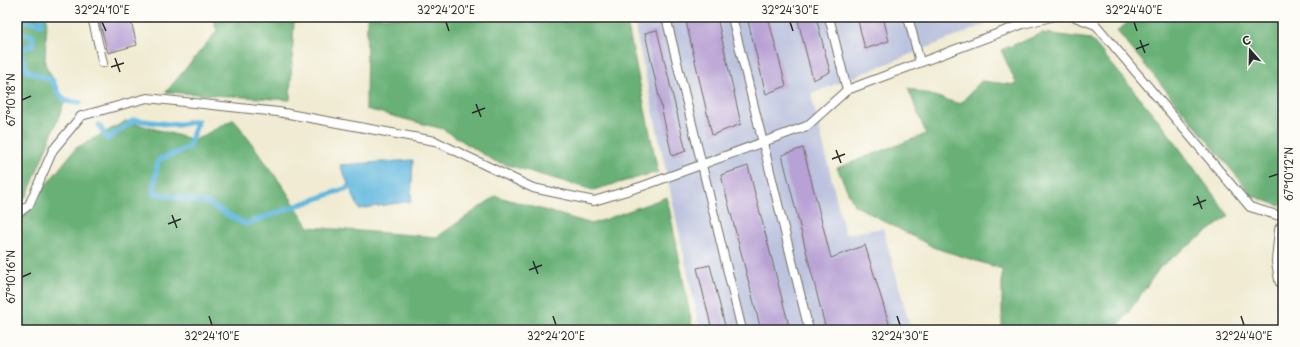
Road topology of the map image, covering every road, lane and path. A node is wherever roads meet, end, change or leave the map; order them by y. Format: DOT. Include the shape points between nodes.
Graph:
graph roads {
  1 [pos="92,17"];
  2 [pos="666,17"];
  3 [pos="732,17"];
  4 [pos="828,17"];
  5 [pos="908,17"];
  6 [pos="1051,17"];
  7 [pos="1076,17"];
  8 [pos="920,62"];
  9 [pos="103,63"];
  10 [pos="847,90"];
  11 [pos="762,143"];
  12 [pos="703,165"];
  13 [pos="17,214"];
  14 [pos="1283,217"];
  15 [pos="1283,230"];
  16 [pos="1283,280"];
  17 [pos="742,330"];
  18 [pos="809,330"];
  1 -- 9 [label="lane"];
  2 -- 12 [label="lane"];
  3 -- 11 [label="lane"];
  4 -- 10 [label="lane"];
  5 -- 8 [label="lane"];
  6 -- 8 [label="lane" via="1023,24"];
  7 -- 14 [label="lane" via="1096,25 1250,207"];
  8 -- 10 [label="lane"];
  10 -- 11 [label="lane" via="807,126"];
  11 -- 12 [label="lane"];
  11 -- 18 [label="lane"];
  12 -- 13 [label="lane" via="594,201 534,188 435,141 278,112 147,98 81,116 53,150 29,205"];
  12 -- 17 [label="lane"];
  15 -- 16 [label="street" via="1280,261"];
}
